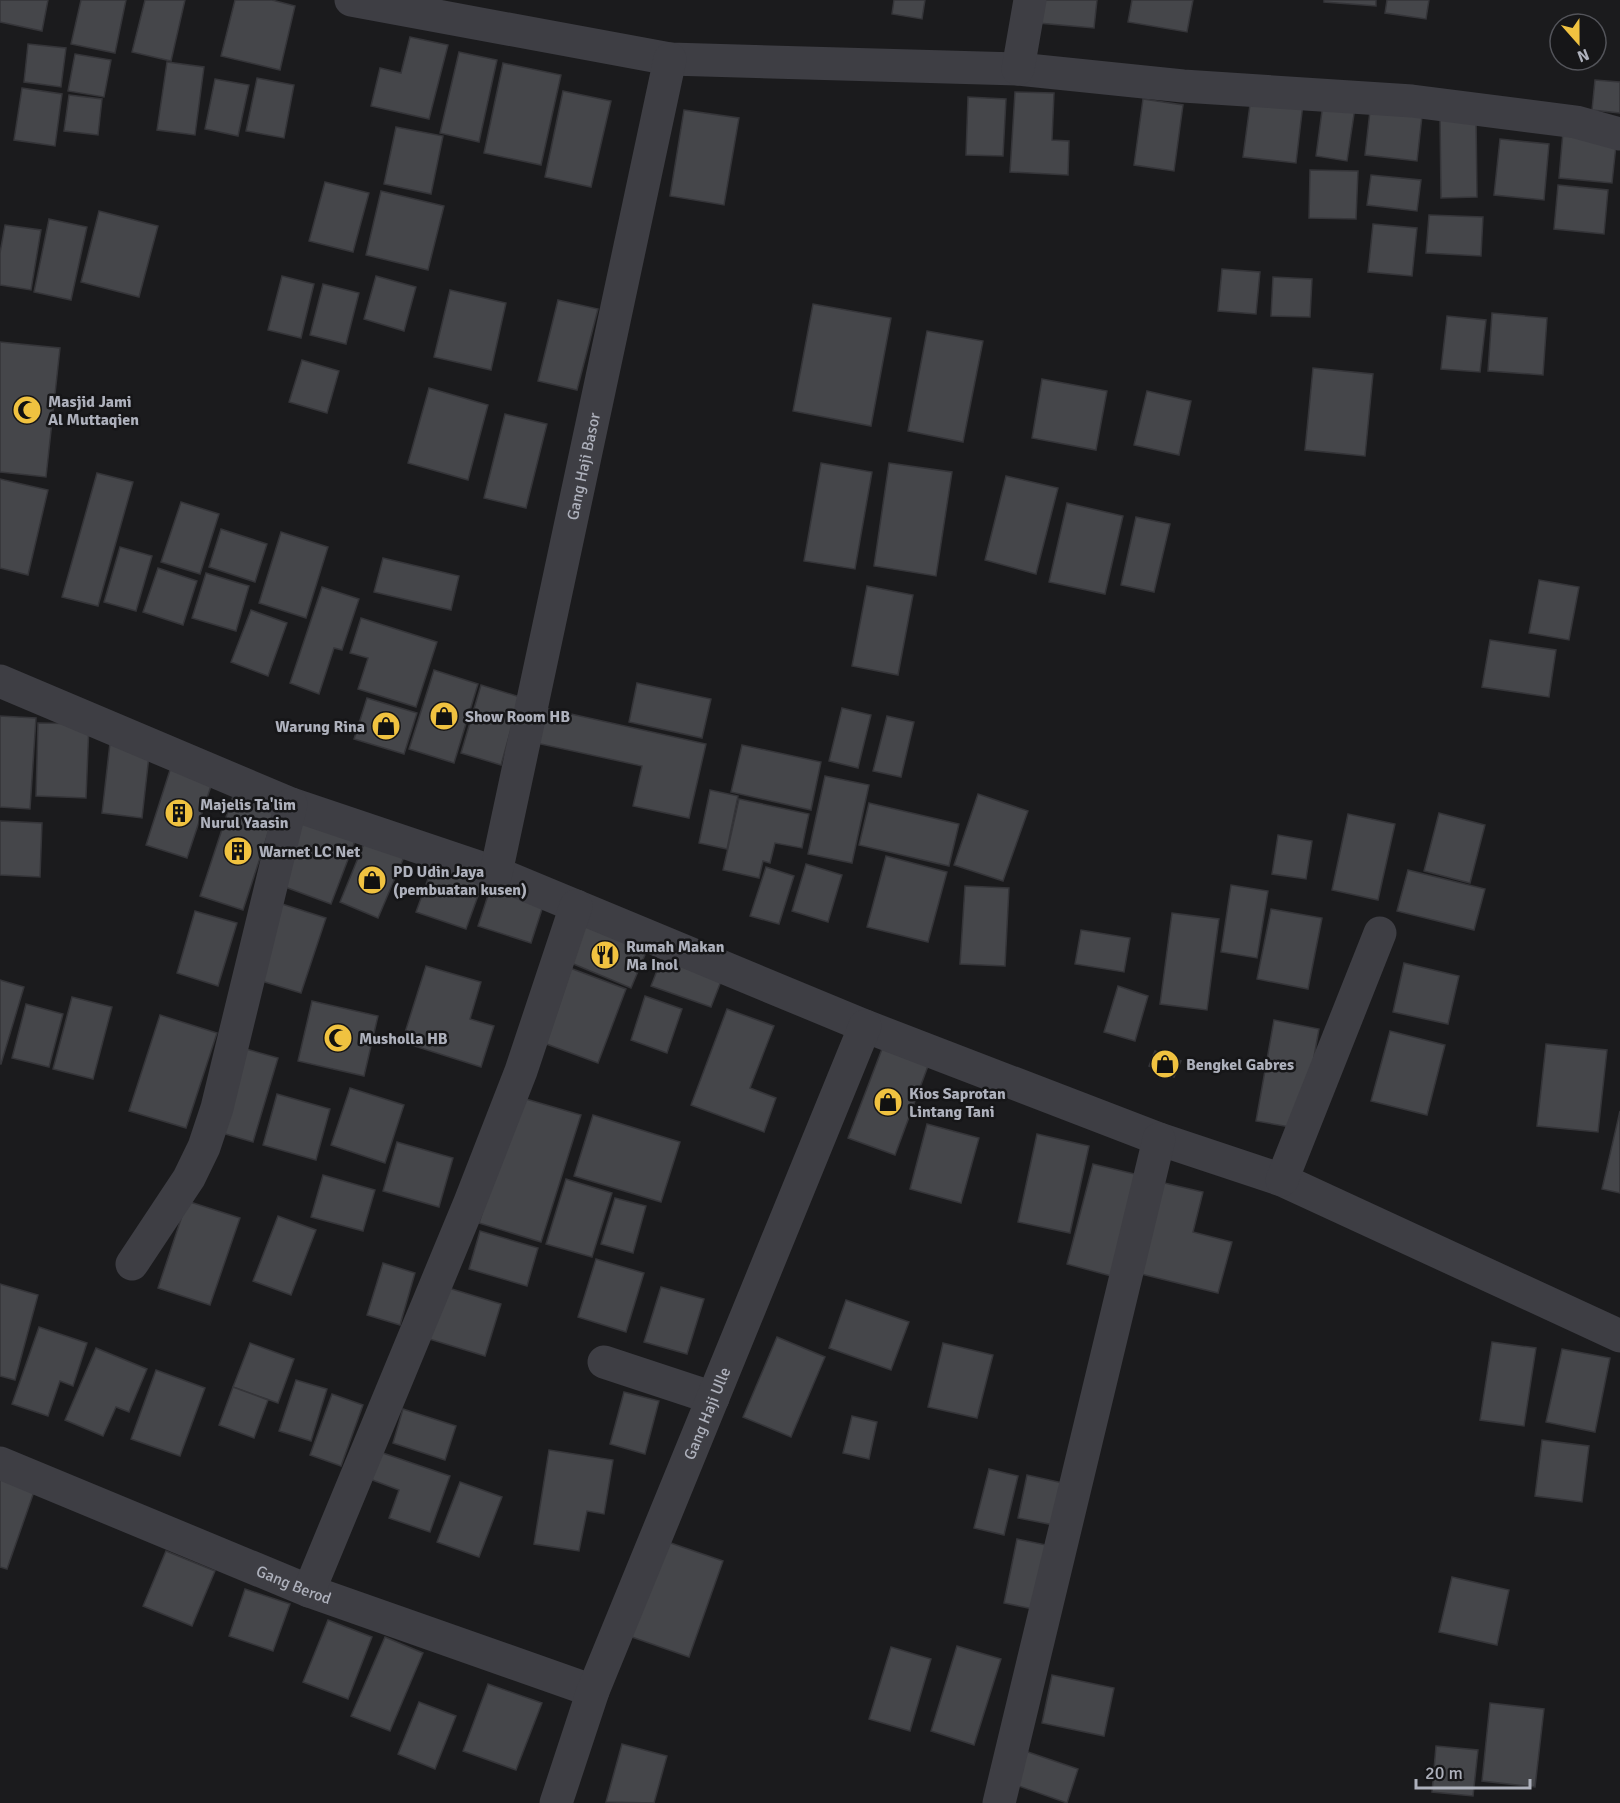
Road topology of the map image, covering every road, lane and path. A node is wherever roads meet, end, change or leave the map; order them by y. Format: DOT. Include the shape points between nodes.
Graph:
graph roads {
  1 [pos="351,0"];
  2 [pos="1030,0"];
  3 [pos="670,59"];
  4 [pos="1018,69"];
  5 [pos="1620,134"];
  6 [pos="0,681"];
  7 [pos="291,804"];
  8 [pos="496,873"];
  9 [pos="576,906"];
  10 [pos="1380,933"];
  11 [pos="865,1026"];
  12 [pos="1159,1139"];
  13 [pos="1282,1180"];
  14 [pos="132,1264"];
  15 [pos="1620,1336"];
  16 [pos="604,1362"];
  17 [pos="713,1398"];
  18 [pos="0,1463"];
  19 [pos="309,1591"];
  20 [pos="593,1691"];
  21 [pos="556,1803"];
  22 [pos="999,1803"];
  1 -- 3 [label="street"];
  2 -- 4 [label="street"];
  3 -- 4 [label="street"];
  3 -- 8 [label="street, Gang Haji Basor"];
  4 -- 5 [label="street" via="1183,86 1412,101 1576,122"];
  6 -- 7 [label="street"];
  7 -- 8 [label="street"];
  7 -- 14 [label="street" via="217,1108 204,1147 189,1178"];
  8 -- 9 [label="street"];
  9 -- 11 [label="street"];
  9 -- 19 [label="street" via="470,1202"];
  10 -- 13 [label="street"];
  11 -- 12 [label="street"];
  11 -- 17 [label="street, Gang Haji Ulle"];
  12 -- 13 [label="street"];
  12 -- 22 [label="street"];
  13 -- 15 [label="street"];
  16 -- 17 [label="street"];
  17 -- 20 [label="street, Gang Haji Ulle"];
  18 -- 19 [label="street, Gang Berod"];
  19 -- 20 [label="street, Gang Berod"];
  20 -- 21 [label="street, Gang Haji Ulle"];
}
